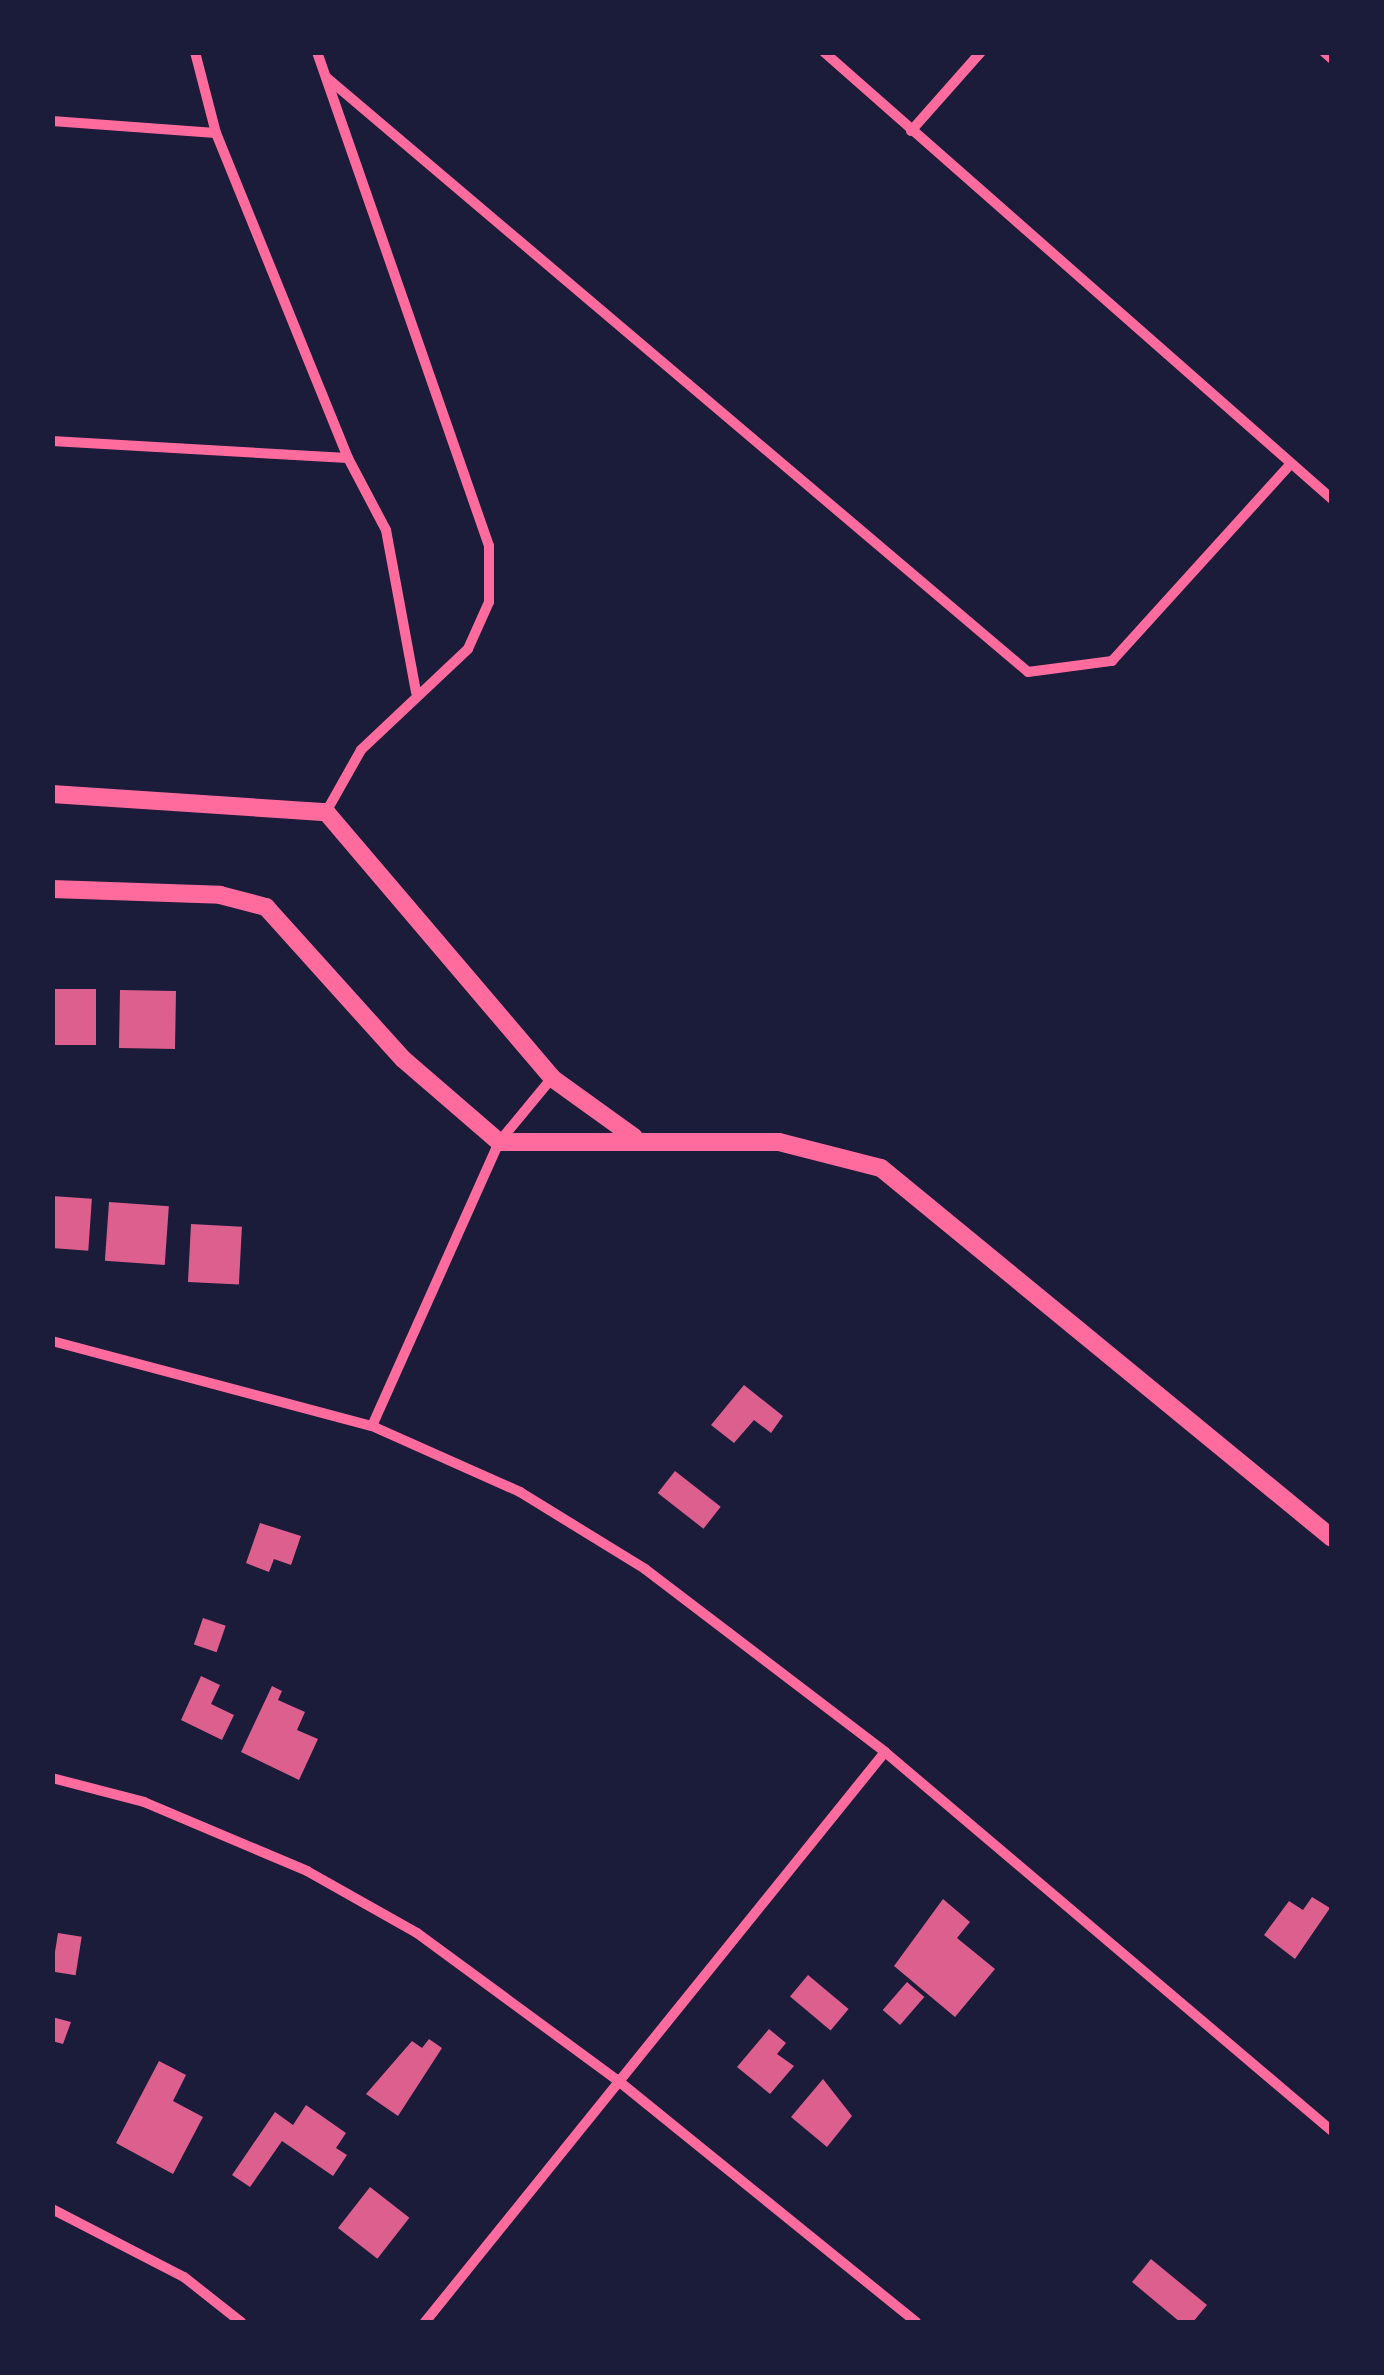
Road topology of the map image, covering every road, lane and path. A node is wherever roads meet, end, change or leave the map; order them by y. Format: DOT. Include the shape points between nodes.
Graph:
graph roads {
  1 [pos="195,52"];
  2 [pos="318,52"];
  3 [pos="824,52"];
  4 [pos="981,52"];
  5 [pos="1324,52"];
  6 [pos="1332,59"];
  7 [pos="326,76"];
  8 [pos="52,120"];
  9 [pos="911,131"];
  10 [pos="216,133"];
  11 [pos="52,442"];
  12 [pos="348,458"];
  13 [pos="1290,465"];
  14 [pos="1332,499"];
  15 [pos="416,692"];
  16 [pos="52,794"];
  17 [pos="326,812"];
  18 [pos="52,889"];
  19 [pos="552,1078"];
  20 [pos="634,1138"];
  21 [pos="499,1142"];
  22 [pos="52,1340"];
  23 [pos="372,1426"];
  24 [pos="1332,1538"];
  25 [pos="884,1752"];
  26 [pos="52,1778"];
  27 [pos="616,2079"];
  28 [pos="1332,2131"];
  29 [pos="52,2209"];
  30 [pos="240,2322"];
  31 [pos="425,2322"];
  32 [pos="916,2322"];
  1 -- 10 [label="street"];
  2 -- 7 [label="street"];
  3 -- 9 [label="street"];
  4 -- 9 [label="street"];
  5 -- 6 [label="street"];
  7 -- 13 [label="street" via="1028,672 1112,661"];
  7 -- 15 [label="street" via="490,546 489,602 468,648"];
  8 -- 10 [label="street"];
  9 -- 13 [label="street"];
  10 -- 12 [label="street"];
  11 -- 12 [label="street"];
  12 -- 15 [label="street" via="386,530"];
  13 -- 14 [label="street"];
  15 -- 17 [label="street" via="361,750"];
  16 -- 17 [label="street"];
  17 -- 19 [label="street"];
  18 -- 21 [label="street" via="220,896 266,907 403,1058"];
  19 -- 20 [label="street"];
  19 -- 21 [label="street"];
  20 -- 21 [label="street"];
  20 -- 24 [label="street" via="779,1142 881,1168"];
  21 -- 23 [label="street"];
  22 -- 23 [label="street"];
  23 -- 25 [label="street" via="520,1492 644,1569"];
  25 -- 27 [label="street"];
  25 -- 28 [label="street"];
  26 -- 27 [label="street" via="144,1802 307,1871 417,1933"];
  27 -- 31 [label="street"];
  27 -- 32 [label="street"];
  29 -- 30 [label="street" via="184,2277"];
}
